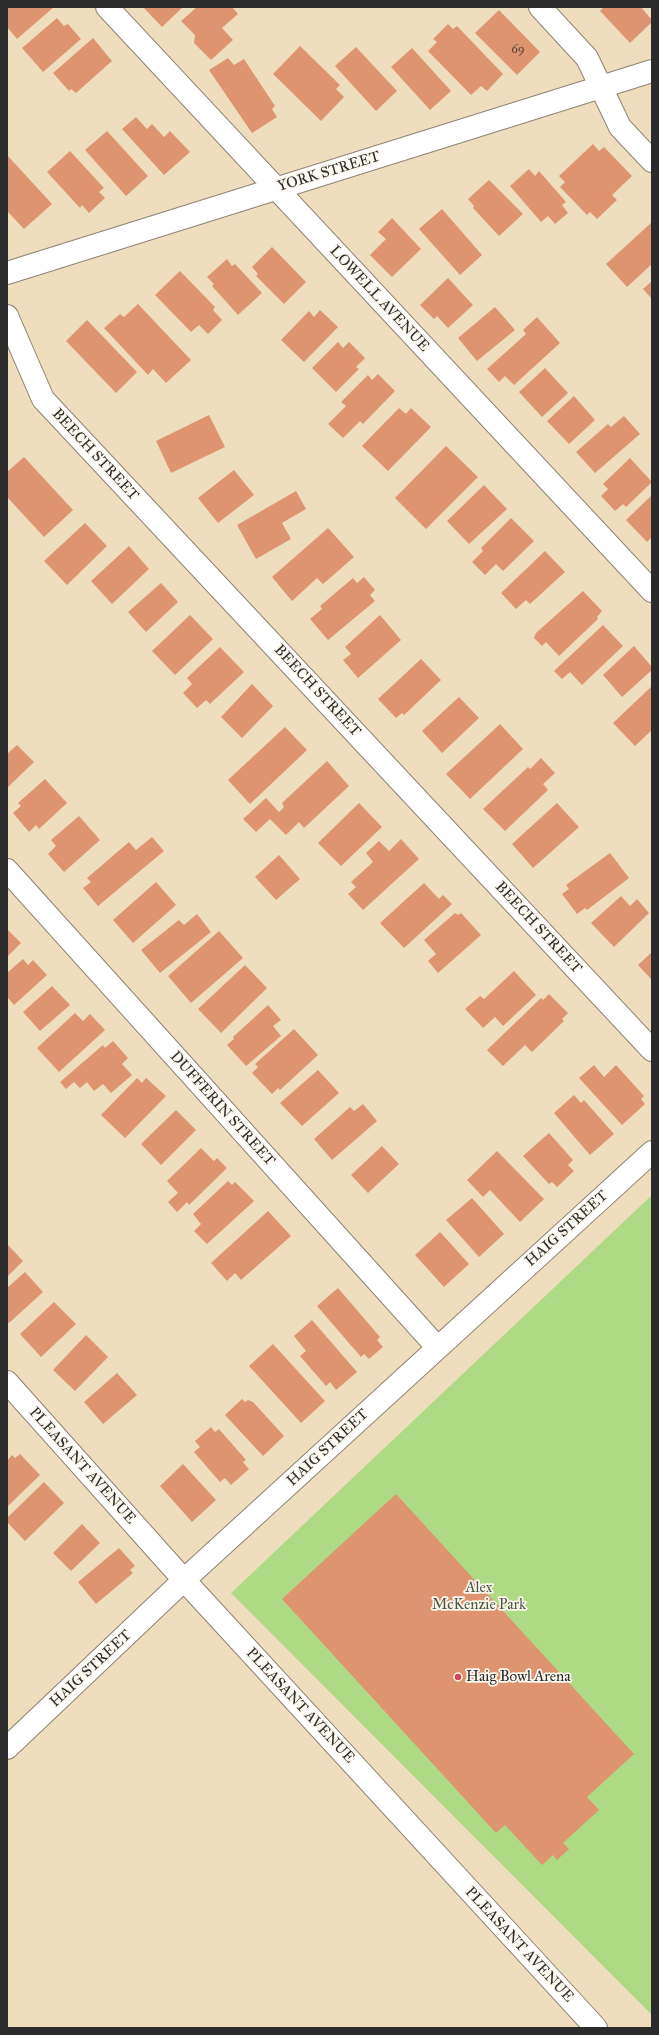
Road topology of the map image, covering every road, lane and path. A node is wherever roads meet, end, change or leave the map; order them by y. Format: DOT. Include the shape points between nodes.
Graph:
graph roads {
  1 [pos="107,7"];
  2 [pos="540,7"];
  3 [pos="652,71"];
  4 [pos="602,87"];
  5 [pos="652,160"];
  6 [pos="276,188"];
  7 [pos="7,273"];
  8 [pos="7,316"];
  9 [pos="652,591"];
  10 [pos="7,870"];
  11 [pos="652,1050"];
  12 [pos="652,1152"];
  13 [pos="437,1347"];
  14 [pos="7,1382"];
  15 [pos="184,1580"];
  16 [pos="7,1748"];
  17 [pos="596,2028"];
  1 -- 6 [label="street, LOWELL AVENUE"];
  2 -- 4 [label="street" via="587,58"];
  3 -- 4 [label="street, YORK STREET"];
  4 -- 5 [label="street" via="620,128"];
  4 -- 6 [label="street, YORK STREET"];
  6 -- 7 [label="street, YORK STREET"];
  6 -- 9 [label="street, LOWELL AVENUE"];
  8 -- 11 [label="street, BEECH STREET" via="43,399"];
  10 -- 13 [label="street, DUFFERIN STREET"];
  12 -- 13 [label="street, HAIG STREET"];
  13 -- 15 [label="street, HAIG STREET"];
  14 -- 15 [label="street, PLEASANT AVENUE"];
  15 -- 16 [label="street, HAIG STREET"];
  15 -- 17 [label="street, PLEASANT AVENUE"];
}
